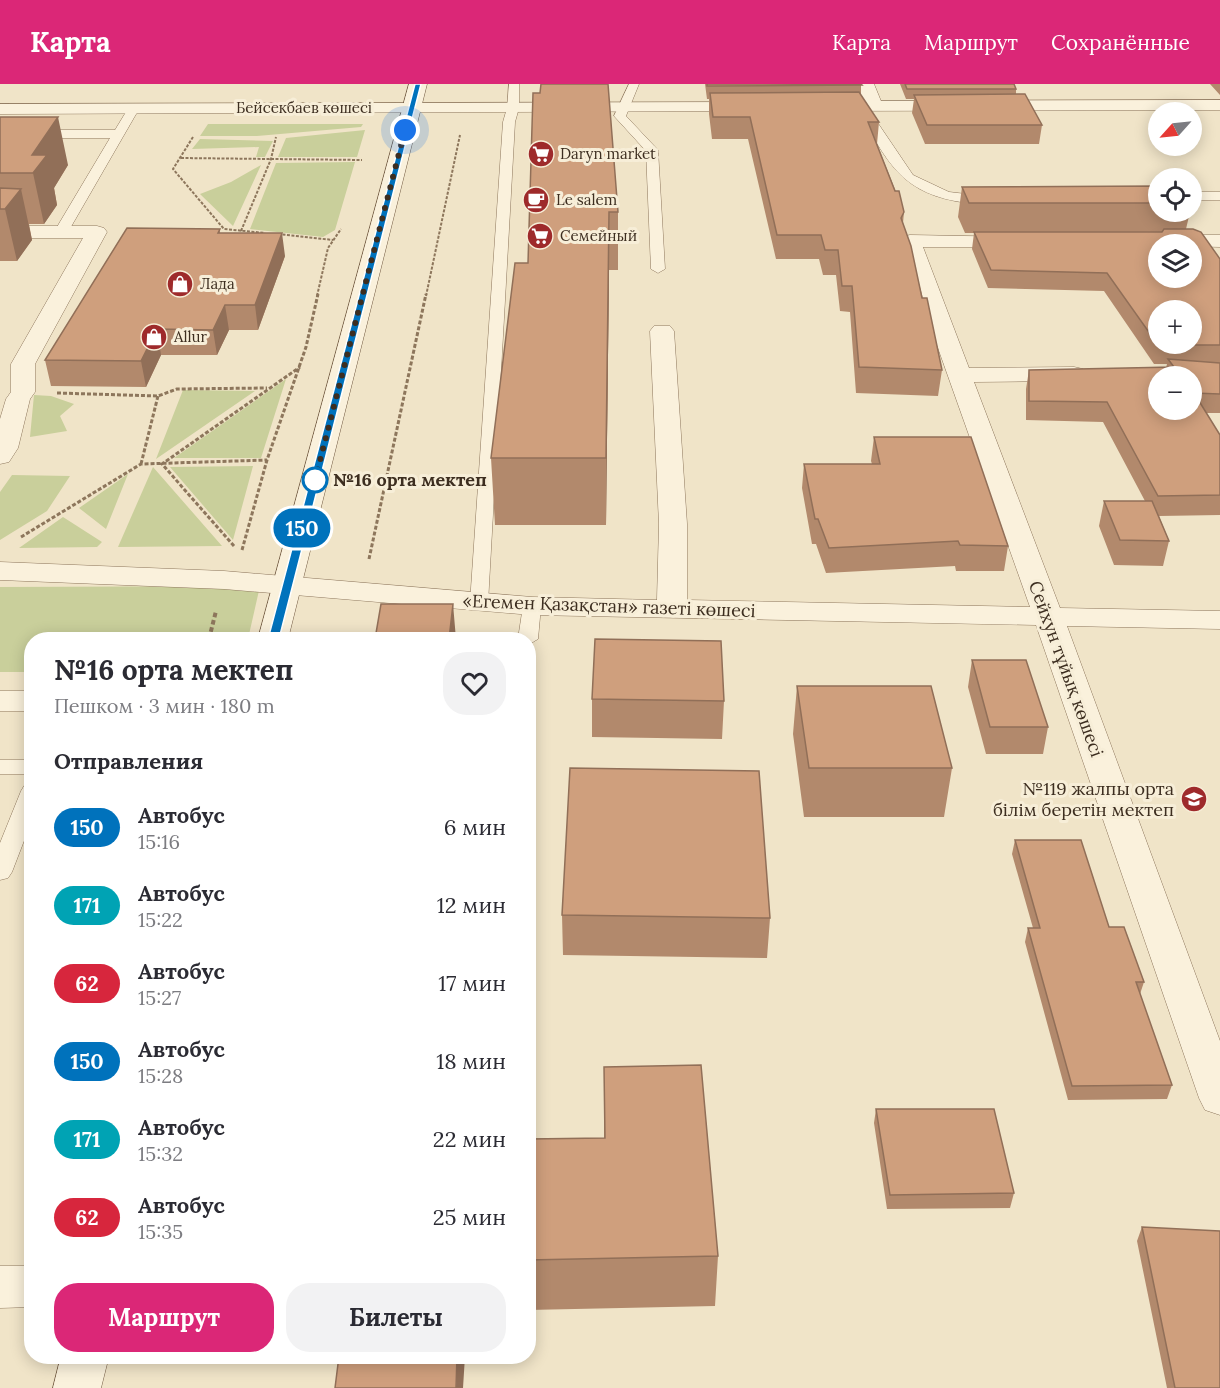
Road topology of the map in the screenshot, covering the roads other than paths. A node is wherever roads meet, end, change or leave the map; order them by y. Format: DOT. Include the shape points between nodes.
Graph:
graph roads {
  1 [pos="418,84"];
  2 [pos="514,84"];
  3 [pos="634,84"];
  4 [pos="865,84"];
  5 [pos="1220,105"];
  6 [pos="801,106"];
  7 [pos="867,106"];
  8 [pos="624,107"];
  9 [pos="766,107"];
  10 [pos="411,108"];
  11 [pos="513,108"];
  12 [pos="0,109"];
  13 [pos="133,109"];
  14 [pos="0,134"];
  15 [pos="117,134"];
  16 [pos="1202,196"];
  17 [pos="1220,196"];
  18 [pos="997,199"];
  19 [pos="0,232"];
  20 [pos="61,232"];
  21 [pos="1041,241"];
  22 [pos="1136,241"];
  23 [pos="1220,241"];
  24 [pos="658,269"];
  25 [pos="662,331"];
  26 [pos="12,364"];
  27 [pos="1101,374"];
  28 [pos="958,375"];
  29 [pos="0,456"];
  30 [pos="0,571"];
  31 [pos="288,585"];
  32 [pos="479,603"];
  33 [pos="532,606"];
  34 [pos="672,609"];
  35 [pos="1049,618"];
  36 [pos="1220,620"];
  37 [pos="275,632"];
  38 [pos="529,632"];
  39 [pos="0,701"];
  40 [pos="24,701"];
  41 [pos="0,767"];
  42 [pos="24,767"];
  43 [pos="24,811"];
  44 [pos="0,872"];
  45 [pos="1220,1098"];
  46 [pos="24,1286"];
  47 [pos="0,1287"];
  48 [pos="84,1364"];
  49 [pos="77,1388"];
  1 -- 10 [label="street"];
  2 -- 11 [label="lane"];
  3 -- 8 [label="lane"];
  4 -- 7 [label="street"];
  5 -- 7 [label="street"];
  6 -- 7 [label="street"];
  7 -- 18 [label="lane" via="908,178 963,200"];
  8 -- 9 [label="street, Бейсекбаев көшесі"];
  8 -- 11 [label="street, Бейсекбаев көшесі"];
  8 -- 24 [label="lane" via="622,120 652,150"];
  10 -- 11 [label="street, Бейсекбаев көшесі"];
  10 -- 13 [label="street, Бейсекбаев көшесі"];
  10 -- 31 [label="street"];
  11 -- 32 [label="lane" via="509,122"];
  12 -- 13 [label="street, Бейсекбаев көшесі"];
  13 -- 15 [label="lane"];
  14 -- 15 [label="lane"];
  15 -- 20 [label="lane"];
  16 -- 17 [label="lane"];
  19 -- 20 [label="street"];
  20 -- 26 [label="street" via="97,232"];
  21 -- 28 [label="street, Сейхун тұйық көшесі" via="909,241"];
  22 -- 23 [label="street"];
  25 -- 34 [label="street" via="673,524"];
  26 -- 29 [label="street" via="23,392"];
  27 -- 28 [label="street"];
  28 -- 35 [label="street, Сейхун тұйық көшесі"];
  30 -- 31 [label="street, «Егемен Қазақстан» газеті көшесі"];
  31 -- 32 [label="street, «Егемен Қазақстан» газеті көшесі"];
  31 -- 37 [label="street"];
  32 -- 33 [label="street, «Егемен Қазақстан» газеті көшесі"];
  33 -- 34 [label="street, «Егемен Қазақстан» газеті көшесі"];
  33 -- 38 [label="lane"];
  34 -- 35 [label="street, «Егемен Қазақстан» газеті көшесі"];
  35 -- 36 [label="street, «Егемен Қазақстан» газеті көшесі"];
  35 -- 45 [label="street, Сейхун тұйық көшесі"];
  39 -- 40 [label="street"];
  41 -- 42 [label="lane"];
  43 -- 44 [label="lane"];
  46 -- 47 [label="street"];
  48 -- 49 [label="street"];
}
